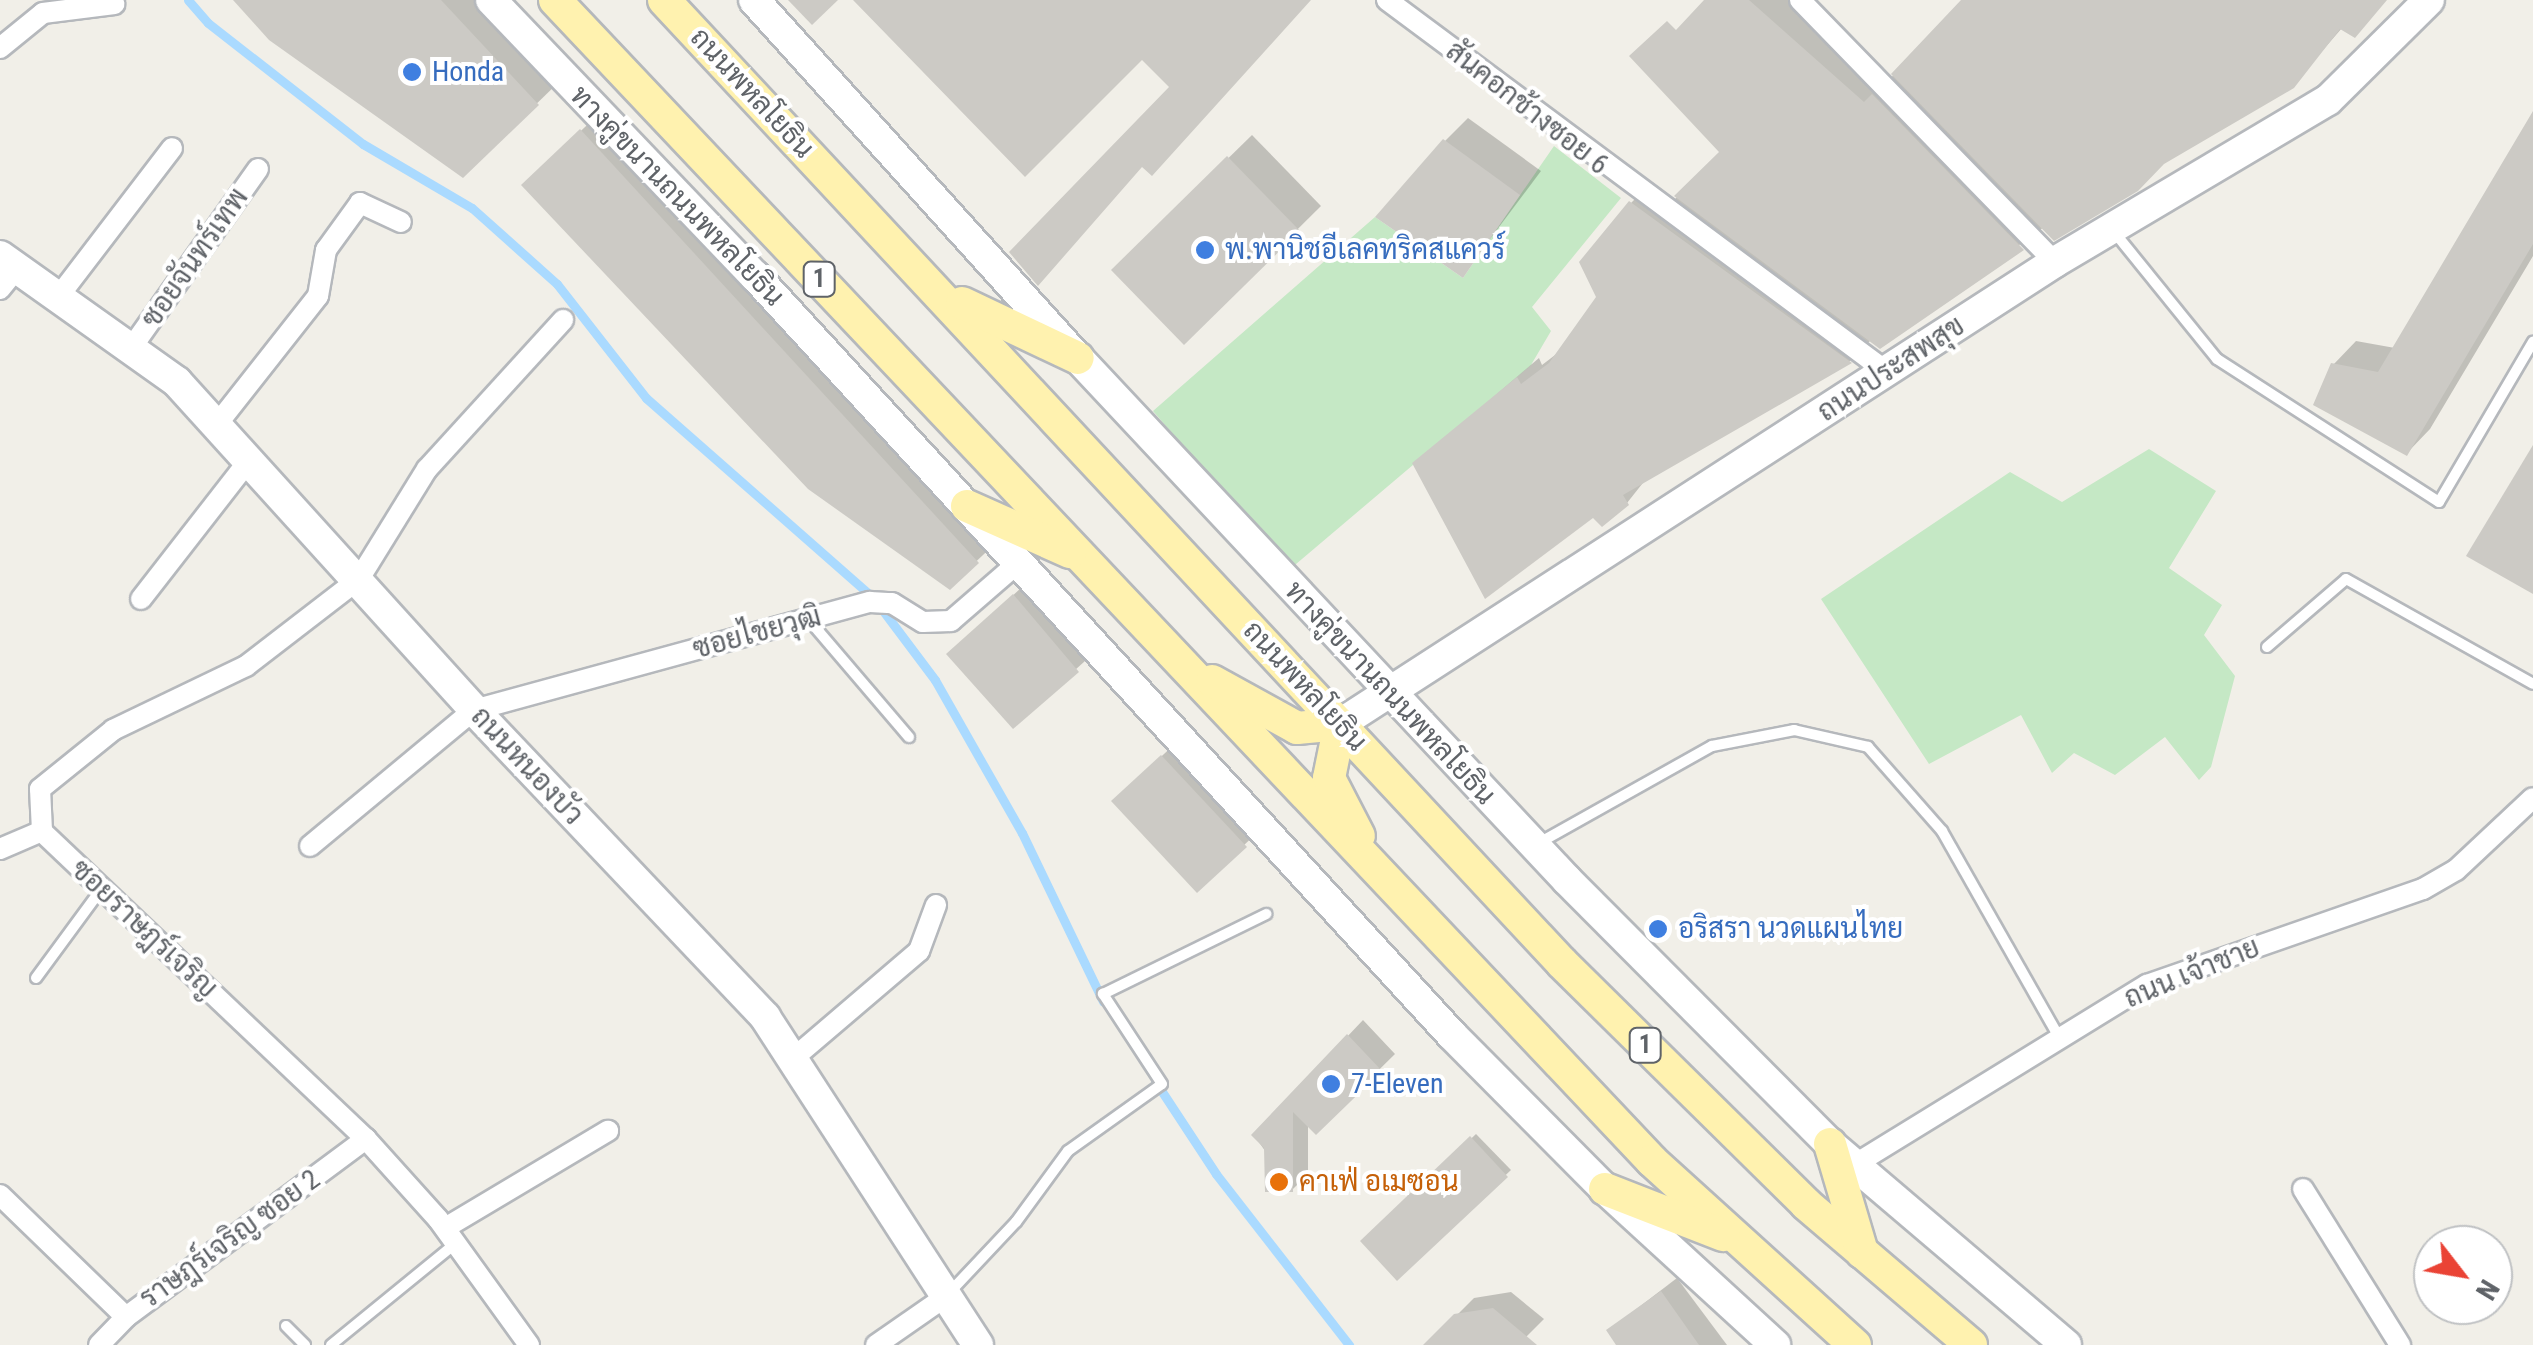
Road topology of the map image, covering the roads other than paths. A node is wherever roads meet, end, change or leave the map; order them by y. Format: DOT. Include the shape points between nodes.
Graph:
graph roads {
  1 [pos="491,0"];
  2 [pos="555,0"];
  3 [pos="664,0"];
  4 [pos="754,0"];
  5 [pos="1387,0"];
  6 [pos="1800,0"];
  7 [pos="2429,0"];
  8 [pos="114,4"];
  9 [pos="0,48"];
  10 [pos="172,148"];
  11 [pos="258,169"];
  12 [pos="402,222"];
  13 [pos="2111,228"];
  14 [pos="2055,262"];
  15 [pos="6,271"];
  16 [pos="944,295"];
  17 [pos="59,296"];
  18 [pos="563,320"];
  19 [pos="2533,342"];
  20 [pos="132,347"];
  21 [pos="1078,358"];
  22 [pos="1887,372"];
  23 [pos="218,423"];
  24 [pos="250,459"];
  25 [pos="966,506"];
  26 [pos="1083,558"];
  27 [pos="1018,562"];
  28 [pos="359,579"];
  29 [pos="141,598"];
  30 [pos="808,618"];
  31 [pos="2267,646"];
  32 [pos="1186,666"];
  33 [pos="2533,684"];
  34 [pos="1388,694"];
  35 [pos="474,710"];
  36 [pos="1340,724"];
  37 [pos="910,737"];
  38 [pos="2533,798"];
  39 [pos="42,832"];
  40 [pos="310,846"];
  41 [pos="1534,846"];
  42 [pos="0,849"];
  43 [pos="1382,878"];
  44 [pos="102,888"];
  45 [pos="936,904"];
  46 [pos="1266,914"];
  47 [pos="36,978"];
  48 [pos="2058,1035"];
  49 [pos="796,1056"];
  50 [pos="608,1131"];
  51 [pos="366,1139"];
  52 [pos="1842,1154"];
  53 [pos="1605,1189"];
  54 [pos="2303,1189"];
  55 [pos="0,1195"];
  56 [pos="450,1236"];
  57 [pos="1741,1242"];
  58 [pos="1862,1252"];
  59 [pos="945,1297"];
  60 [pos="126,1316"];
  61 [pos="286,1326"];
  62 [pos="102,1344"];
  63 [pos="304,1345"];
  64 [pos="331,1345"];
  65 [pos="529,1345"];
  66 [pos="876,1345"];
  67 [pos="978,1345"];
  68 [pos="1775,1345"];
  69 [pos="1855,1345"];
  70 [pos="1971,1345"];
  71 [pos="2066,1345"];
  72 [pos="2400,1345"];
  1 -- 25 [label="main road, ทางคู่ขนานถนนพหลโยธิน / 1"];
  2 -- 26 [label="main road, 1"];
  3 -- 16 [label="main road, ถนนพหลโยธิน / 1"];
  4 -- 21 [label="main road, ทางคู่ขนานถนนพหลโยธิน / 1"];
  5 -- 22 [label="street, สันคอกช้างซอย 6"];
  6 -- 14 [label="street"];
  7 -- 13 [label="main road, ถนนประสพสุข" via="2328,100"];
  8 -- 9 [label="street" via="42,13"];
  10 -- 17 [label="street"];
  11 -- 20 [label="street, ซอยจันทร์เทพ"];
  12 -- 23 [label="street" via="360,202 326,250 318,296"];
  13 -- 14 [label="main road, ถนนประสพสุข"];
  13 -- 19 [label="lane" via="2217,359 2439,502"];
  14 -- 22 [label="main road, ถนนประสพสุข"];
  15 -- 17 [label="main road, ถนนหนองบัว"];
  16 -- 21 [label="main road"];
  16 -- 36 [label="main road, ถนนพหลโยธิน / 1"];
  17 -- 20 [label="main road, ถนนหนองบัว"];
  18 -- 28 [label="street" via="427,468"];
  20 -- 23 [label="main road, ถนนหนองบัว"];
  21 -- 34 [label="main road, ทางคู่ขนานถนนพหลโยธิน / 1"];
  22 -- 34 [label="main road, ถนนประสพสุข"];
  23 -- 24 [label="main road, ถนนหนองบัว"];
  24 -- 28 [label="main road, ถนนหนองบัว"];
  24 -- 29 [label="street"];
  25 -- 26 [label="main road"];
  25 -- 27 [label="main road, ทางคู่ขนานถนนพหลโยธิน / 1"];
  26 -- 32 [label="main road, 1"];
  27 -- 30 [label="street, ซอยไชยวุฒิ" via="951,621 923,622 892,602"];
  27 -- 53 [label="main road, ทางคู่ขนานถนนพหลโยธิน / 1" via="1308,883"];
  28 -- 35 [label="main road, ถนนหนองบัว"];
  28 -- 39 [label="street" via="246,666 113,730 40,790"];
  30 -- 35 [label="street, ซอยไชยวุฒิ"];
  30 -- 37 [label="lane"];
  31 -- 33 [label="lane" via="2346,579"];
  32 -- 36 [label="main road" via="1296,728"];
  32 -- 43 [label="main road, 1"];
  34 -- 36 [label="main road, ถนนประสพสุข"];
  34 -- 41 [label="main road, ทางคู่ขนานถนนพหลโยธิน / 1"];
  35 -- 40 [label="street"];
  35 -- 49 [label="main road, ถนนหนองบัว"];
  36 -- 43 [label="main road" via="1329,778"];
  36 -- 58 [label="main road, ถนนพหลโยธิน / 1" via="1562,963"];
  38 -- 48 [label="street, ถนน เจ้าชาย" via="2456,870 2422,889 2147,985"];
  39 -- 42 [label="street"];
  39 -- 44 [label="street, ซอยราษฎร์เจริญ"];
  41 -- 48 [label="lane" via="1712,746 1794,730 1868,747 1942,830"];
  41 -- 52 [label="main road, ทางคู่ขนานถนนพหลโยธิน / 1"];
  43 -- 57 [label="main road, 1" via="1652,1162"];
  44 -- 47 [label="lane"];
  44 -- 51 [label="street, ซอยราษฎร์เจริญ"];
  45 -- 49 [label="street" via="919,951"];
  46 -- 59 [label="lane" via="1103,994 1162,1084 1068,1151 1016,1222"];
  48 -- 52 [label="street, ถนน เจ้าชาย"];
  49 -- 59 [label="main road, ถนนหนองบัว"];
  50 -- 56 [label="street"];
  51 -- 56 [label="street, ซอยราษฎร์เจริญ"];
  51 -- 60 [label="street, ราษฎร์เจริญ ซอย 2"];
  52 -- 58 [label="main road"];
  52 -- 71 [label="main road, ทางคู่ขนานถนนพหลโยธิน / 1"];
  53 -- 57 [label="main road"];
  53 -- 68 [label="main road, ทางคู่ขนานถนนพหลโยธิน / 1"];
  54 -- 72 [label="street"];
  55 -- 60 [label="street"];
  56 -- 64 [label="lane"];
  56 -- 65 [label="street, ซอยราษฎร์เจริญ"];
  57 -- 69 [label="main road, 1"];
  58 -- 70 [label="main road, ถนนพหลโยธิน / 1"];
  59 -- 66 [label="street"];
  59 -- 67 [label="main road, ถนนหนองบัว"];
  60 -- 62 [label="street, ราษฎร์เจริญ ซอย 2"];
  61 -- 63 [label="lane"];
}
